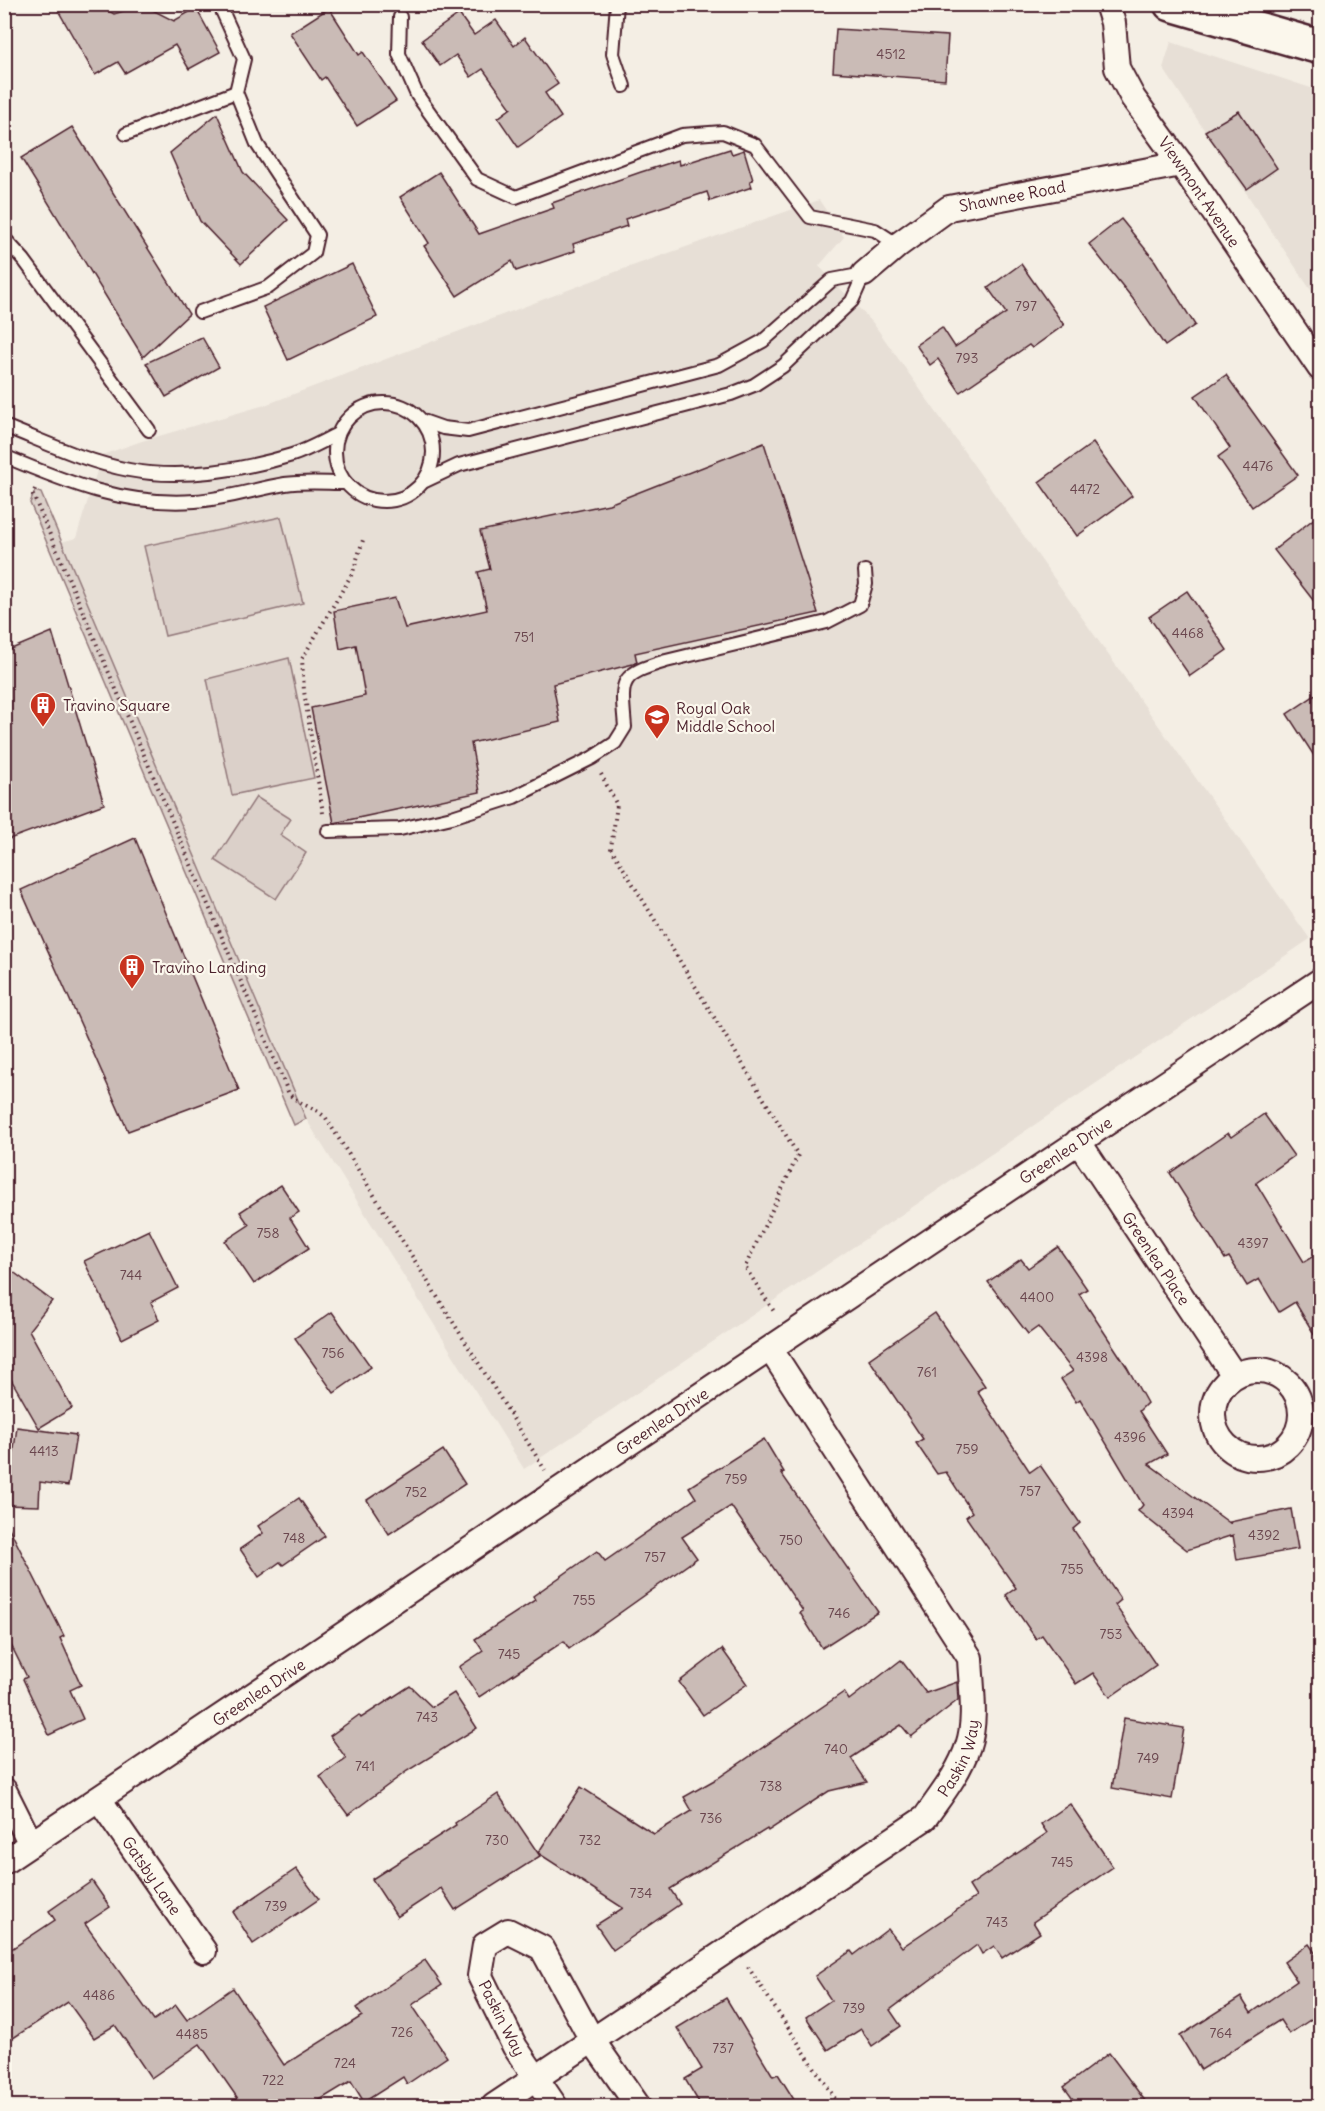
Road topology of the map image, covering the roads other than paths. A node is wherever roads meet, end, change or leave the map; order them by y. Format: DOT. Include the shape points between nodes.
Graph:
graph roads {
  1 [pos="219,4"];
  2 [pos="617,4"];
  3 [pos="1107,4"];
  4 [pos="1171,4"];
  5 [pos="400,17"];
  6 [pos="1320,47"];
  7 [pos="624,86"];
  8 [pos="236,92"];
  9 [pos="126,134"];
  10 [pos="1181,164"];
  11 [pos="4,238"];
  12 [pos="898,245"];
  13 [pos="864,274"];
  14 [pos="200,312"];
  15 [pos="1320,368"];
  16 [pos="423,422"];
  17 [pos="4,426"];
  18 [pos="149,430"];
  19 [pos="338,434"];
  20 [pos="4,456"];
  21 [pos="425,481"];
  22 [pos="345,483"];
  23 [pos="865,571"];
  24 [pos="328,831"];
  25 [pos="1320,981"];
  26 [pos="1078,1141"];
  27 [pos="781,1343"];
  28 [pos="1234,1375"];
  29 [pos="4,1790"];
  30 [pos="99,1799"];
  31 [pos="31,1844"];
  32 [pos="4,1862"];
  33 [pos="204,1951"];
  34 [pos="592,2040"];
  35 [pos="535,2078"];
  36 [pos="494,2106"];
  37 [pos="555,2106"];
  38 [pos="638,2106"];
  1 -- 8 [label="lane" via="244,59"];
  2 -- 7 [label="lane" via="613,54"];
  3 -- 10 [label="street, Viewmont Avenue" via="1117,68 1133,98"];
  4 -- 6 [label="main road"];
  5 -- 12 [label="lane" via="399,54 417,95 477,178 516,196 682,135 723,132 755,145 810,217 874,230"];
  8 -- 9 [label="lane"];
  8 -- 14 [label="lane" via="257,144 316,235 313,253 269,287"];
  10 -- 12 [label="street, Shawnee Road" via="949,208"];
  10 -- 15 [label="street, Viewmont Avenue"];
  11 -- 18 [label="lane"];
  12 -- 13 [label="street, Shawnee Road"];
  13 -- 16 [label="lane" via="832,280 763,340 719,366 468,431"];
  13 -- 21 [label="lane" via="852,301 783,366 754,385 459,465"];
  16 -- 19 [label="lane" via="400,405 370,405 346,421"];
  16 -- 21 [label="lane" via="434,451"];
  17 -- 19 [label="lane" via="92,461 166,473 208,472 293,454"];
  19 -- 22 [label="lane" via="337,468"];
  20 -- 22 [label="lane" via="82,488 157,501 238,496 286,484"];
  21 -- 22 [label="lane" via="414,492 386,502 363,497"];
  23 -- 24 [label="lane" via="860,605 827,622 666,661 628,676 621,694 625,727 615,743 514,797 400,830"];
  25 -- 26 [label="street, Greenlea Drive"];
  26 -- 27 [label="street, Greenlea Drive"];
  26 -- 28 [label="street, Greenlea Place"];
  27 -- 30 [label="street, Greenlea Drive"];
  27 -- 34 [label="street, Paskin Way" via="970,1658 973,1705 969,1745 955,1776 926,1818"];
  29 -- 31 [label="street"];
  30 -- 31 [label="street, Greenlea Drive"];
  30 -- 33 [label="street, Gatsby Lane"];
  31 -- 32 [label="street, Greenlea Drive"];
  34 -- 35 [label="street, Paskin Way"];
  34 -- 35 [label="street, Paskin Way" via="542,1948 508,1931 485,1945 480,1976"];
  34 -- 38 [label="street, Paskin Way"];
  35 -- 36 [label="street, Paskin Way"];
  35 -- 37 [label="street, Paskin Way"];
}
